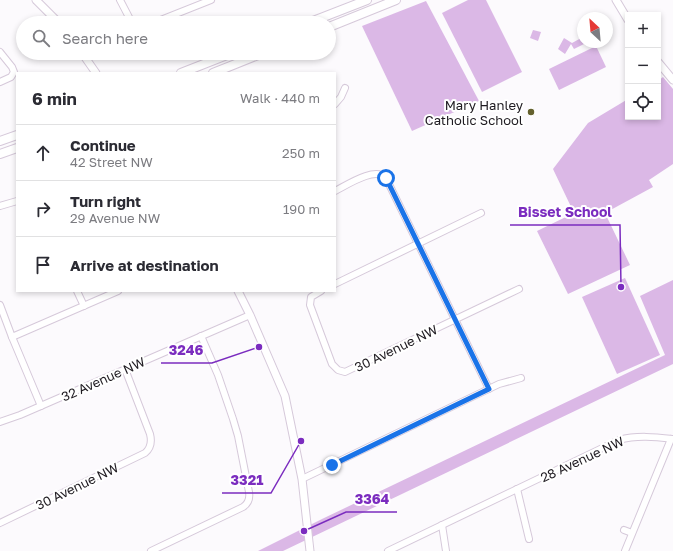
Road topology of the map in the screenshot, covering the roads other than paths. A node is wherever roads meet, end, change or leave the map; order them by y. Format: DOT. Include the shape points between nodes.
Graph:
graph roads {
  1 [pos="36,0"];
  2 [pos="120,0"];
  3 [pos="208,0"];
  4 [pos="367,0"];
  5 [pos="396,0"];
  6 [pos="616,0"];
  7 [pos="625,15"];
  8 [pos="52,16"];
  9 [pos="128,16"];
  10 [pos="170,16"];
  11 [pos="326,16"];
  12 [pos="336,24"];
  13 [pos="0,52"];
  14 [pos="87,60"];
  15 [pos="214,60"];
  16 [pos="246,60"];
  17 [pos="661,66"];
  18 [pos="95,72"];
  19 [pos="184,72"];
  20 [pos="216,72"];
  21 [pos="673,80"];
  22 [pos="0,82"];
  23 [pos="345,88"];
  24 [pos="336,103"];
  25 [pos="16,135"];
  26 [pos="0,141"];
  27 [pos="16,148"];
  28 [pos="0,154"];
  29 [pos="336,188"];
  30 [pos="16,200"];
  31 [pos="0,206"];
  32 [pos="482,213"];
  33 [pos="419,244"];
  34 [pos="336,284"];
  35 [pos="519,289"];
  36 [pos="77,292"];
  37 [pos="116,292"];
  38 [pos="238,292"];
  39 [pos="319,292"];
  40 [pos="0,306"];
  41 [pos="84,306"];
  42 [pos="250,315"];
  43 [pos="455,319"];
  44 [pos="201,336"];
  45 [pos="12,337"];
  46 [pos="125,369"];
  47 [pos="521,378"];
  48 [pos="489,389"];
  49 [pos="41,406"];
  50 [pos="0,422"];
  51 [pos="672,439"];
  52 [pos="302,479"];
  53 [pos="517,490"];
  54 [pos="0,523"];
  55 [pos="442,525"];
  56 [pos="624,530"];
  57 [pos="632,533"];
  58 [pos="529,539"];
  59 [pos="151,551"];
  60 [pos="310,551"];
  61 [pos="388,551"];
  62 [pos="446,551"];
  63 [pos="625,551"];
  1 -- 8 [label="street"];
  2 -- 9 [label="street"];
  3 -- 10 [label="street"];
  4 -- 11 [label="main road"];
  5 -- 12 [label="main road"];
  6 -- 7 [label="street"];
  13 -- 22 [label="street" via="14,72 11,77"];
  14 -- 18 [label="street"];
  15 -- 19 [label="main road"];
  16 -- 20 [label="main road"];
  17 -- 21 [label="street"];
  23 -- 24 [label="street" via="342,97"];
  25 -- 26 [label="main road"];
  27 -- 28 [label="main road"];
  29 -- 33 [label="street" via="373,173 385,176"];
  30 -- 31 [label="street"];
  32 -- 33 [label="street"];
  33 -- 34 [label="street"];
  33 -- 43 [label="street"];
  35 -- 43 [label="street, 30 Avenue NW"];
  36 -- 41 [label="street"];
  37 -- 41 [label="street"];
  38 -- 42 [label="street"];
  39 -- 43 [label="street, 30 Avenue NW" via="310,298 310,306 332,364 345,372"];
  40 -- 45 [label="street"];
  41 -- 45 [label="street"];
  42 -- 44 [label="street, 32 Avenue NW"];
  42 -- 52 [label="street" via="285,396"];
  43 -- 48 [label="street"];
  44 -- 46 [label="street, 32 Avenue NW"];
  44 -- 59 [label="street" via="223,389 236,431 249,492 248,501 243,507"];
  45 -- 49 [label="street"];
  46 -- 49 [label="street, 32 Avenue NW"];
  46 -- 54 [label="street, 30 Avenue NW" via="150,434 151,445 145,453"];
  47 -- 48 [label="street"];
  48 -- 52 [label="street"];
  49 -- 50 [label="street, 32 Avenue NW"];
  51 -- 53 [label="street, 28 Avenue NW" via="646,437 619,440"];
  51 -- 57 [label="street"];
  52 -- 60 [label="street"];
  53 -- 55 [label="street, 28 Avenue NW"];
  53 -- 58 [label="street"];
  55 -- 61 [label="street, 28 Avenue NW"];
  55 -- 62 [label="street"];
  56 -- 57 [label="street"];
  57 -- 63 [label="street"];
}
